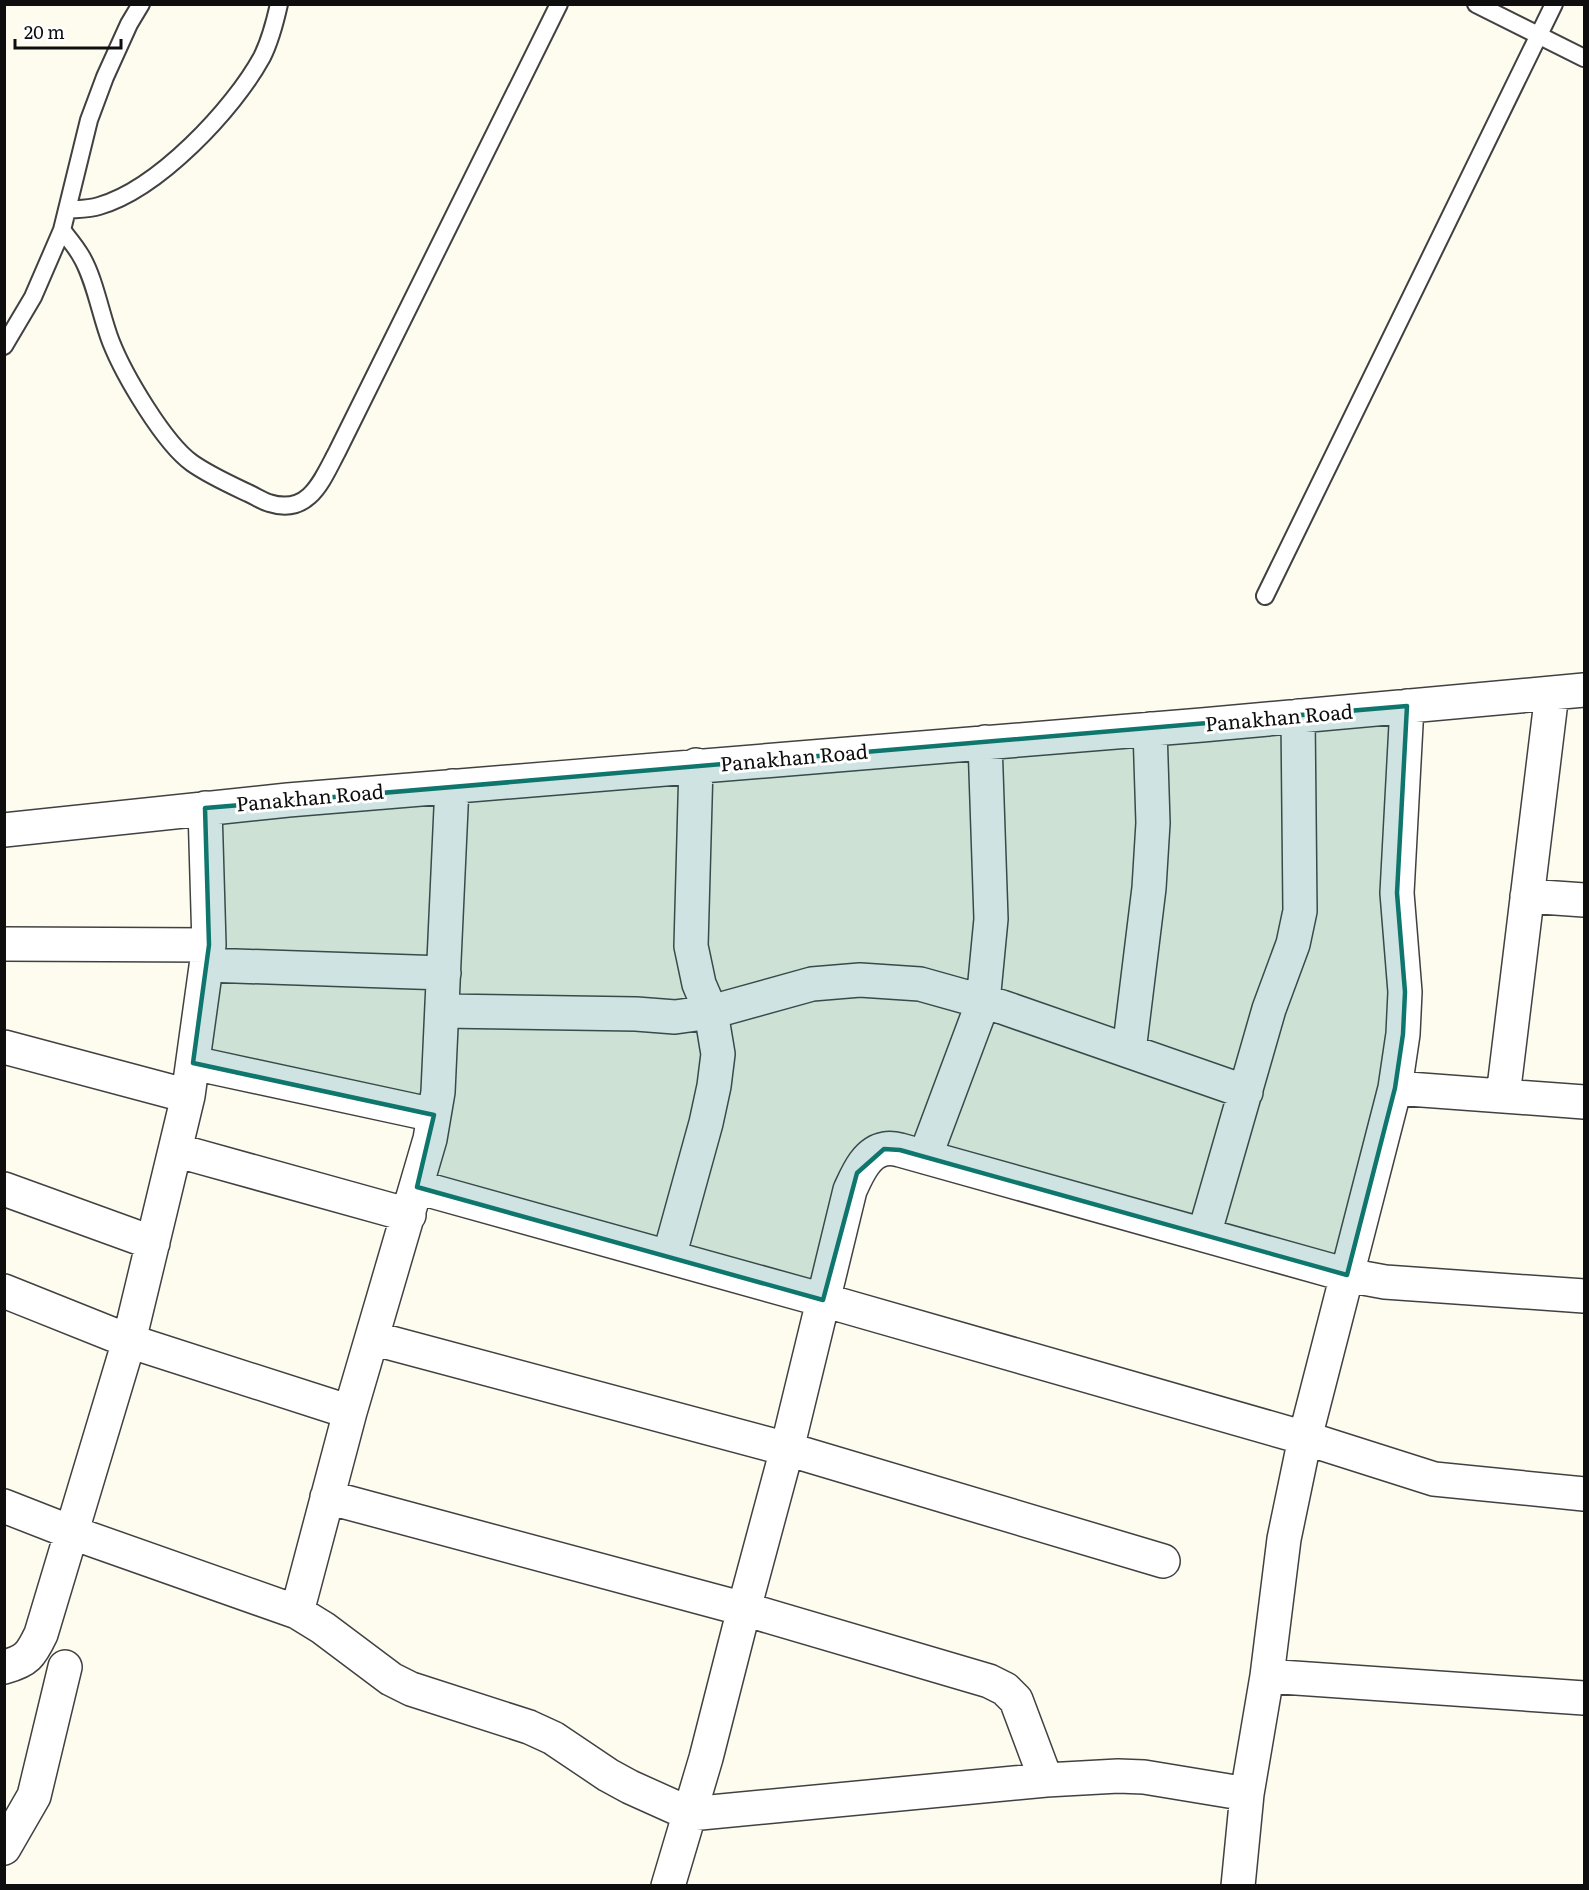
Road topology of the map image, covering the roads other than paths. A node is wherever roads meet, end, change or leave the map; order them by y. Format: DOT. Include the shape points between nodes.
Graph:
graph roads {
  1 [pos="141,4"];
  2 [pos="279,4"];
  3 [pos="559,4"];
  4 [pos="1476,4"];
  5 [pos="1554,4"];
  6 [pos="1539,35"];
  7 [pos="1584,58"];
  8 [pos="67,210"];
  9 [pos="62,230"];
  10 [pos="4,346"];
  11 [pos="1265,596"];
  12 [pos="1584,690"];
  13 [pos="1552,693"];
  14 [pos="1407,706"];
  15 [pos="1298,716"];
  16 [pos="1150,729"];
  17 [pos="985,742"];
  18 [pos="696,765"];
  19 [pos="452,786"];
  20 [pos="205,808"];
  21 [pos="4,830"];
  22 [pos="1527,896"];
  23 [pos="1584,900"];
  24 [pos="4,944"];
  25 [pos="208,955"];
  26 [pos="444,973"];
  27 [pos="983,1002"];
  28 [pos="443,1011"];
  29 [pos="711,1011"];
  30 [pos="4,1047"];
  31 [pos="1129,1051"];
  32 [pos="193,1063"];
  33 [pos="1395,1088"];
  34 [pos="1246,1092"];
  35 [pos="188,1096"];
  36 [pos="1503,1096"];
  37 [pos="1584,1102"];
  38 [pos="434,1115"];
  39 [pos="175,1150"];
  40 [pos="925,1157"];
  41 [pos="4,1189"];
  42 [pos="413,1201"];
  43 [pos="1204,1236"];
  44 [pos="153,1244"];
  45 [pos="669,1257"];
  46 [pos="1347,1275"];
  47 [pos="4,1291"];
  48 [pos="1584,1296"];
  49 [pos="823,1300"];
  50 [pos="372,1338"];
  51 [pos="129,1341"];
  52 [pos="350,1412"];
  53 [pos="1305,1438"];
  54 [pos="787,1449"];
  55 [pos="1584,1494"];
  56 [pos="327,1497"];
  57 [pos="4,1506"];
  58 [pos="73,1533"];
  59 [pos="1163,1561"];
  60 [pos="744,1609"];
  61 [pos="297,1612"];
  62 [pos="4,1667"];
  63 [pos="65,1667"];
  64 [pos="1267,1676"];
  65 [pos="1584,1698"];
  66 [pos="1046,1780"];
  67 [pos="1247,1794"];
  68 [pos="690,1814"];
  69 [pos="4,1848"];
  70 [pos="668,1886"];
  71 [pos="1238,1886"];
  1 -- 8 [label="lane" via="89,120"];
  2 -- 8 [label="lane" via="263,54 245,84 207,130 146,182 118,199"];
  3 -- 9 [label="lane" via="337,452 318,487 304,502 270,504 190,462 172,444 131,382 112,343 82,257"];
  4 -- 6 [label="lane"];
  5 -- 6 [label="lane"];
  6 -- 7 [label="lane"];
  6 -- 11 [label="lane"];
  8 -- 9 [label="lane"];
  9 -- 10 [label="lane" via="33,297"];
  12 -- 13 [label="street, Panakhan Road"];
  13 -- 14 [label="street, Panakhan Road"];
  13 -- 22 [label="street"];
  14 -- 15 [label="street, Panakhan Road"];
  14 -- 33 [label="street" via="1397,893 1405,992"];
  15 -- 16 [label="street, Panakhan Road"];
  15 -- 34 [label="street" via="1300,911"];
  16 -- 17 [label="street, Panakhan Road"];
  16 -- 31 [label="street" via="1153,822 1149,888"];
  17 -- 18 [label="street, Panakhan Road"];
  17 -- 27 [label="street" via="992,919"];
  18 -- 19 [label="street, Panakhan Road"];
  18 -- 29 [label="street" via="691,946 699,984"];
  19 -- 20 [label="street, Panakhan Road"];
  19 -- 26 [label="street"];
  20 -- 21 [label="street, Panakhan Road"];
  20 -- 25 [label="street"];
  22 -- 23 [label="street"];
  22 -- 36 [label="street"];
  24 -- 25 [label="street"];
  25 -- 26 [label="street"];
  25 -- 32 [label="street"];
  26 -- 28 [label="street"];
  27 -- 29 [label="street" via="920,984 860,980 812,984"];
  27 -- 31 [label="street"];
  27 -- 40 [label="street"];
  28 -- 29 [label="street" via="675,1017"];
  28 -- 38 [label="street"];
  29 -- 45 [label="street" via="718,1054 714,1086"];
  30 -- 35 [label="street"];
  31 -- 34 [label="street"];
  32 -- 35 [label="street"];
  32 -- 38 [label="street"];
  33 -- 36 [label="street"];
  33 -- 46 [label="street"];
  34 -- 43 [label="street"];
  35 -- 39 [label="street"];
  36 -- 37 [label="street"];
  38 -- 42 [label="street"];
  39 -- 42 [label="street"];
  39 -- 44 [label="street"];
  40 -- 43 [label="street"];
  40 -- 49 [label="street" via="884,1149 869,1157 857,1173"];
  41 -- 44 [label="street"];
  42 -- 45 [label="street"];
  42 -- 50 [label="street"];
  43 -- 46 [label="street"];
  44 -- 51 [label="street"];
  45 -- 49 [label="street"];
  46 -- 48 [label="street" via="1385,1282"];
  46 -- 53 [label="street"];
  47 -- 51 [label="street"];
  49 -- 53 [label="street"];
  49 -- 54 [label="street"];
  50 -- 52 [label="street"];
  50 -- 54 [label="street"];
  51 -- 52 [label="street"];
  51 -- 58 [label="street"];
  52 -- 56 [label="street"];
  53 -- 55 [label="street" via="1434,1479"];
  53 -- 64 [label="street" via="1284,1539"];
  54 -- 59 [label="street"];
  54 -- 60 [label="street"];
  56 -- 60 [label="street"];
  56 -- 61 [label="street"];
  57 -- 58 [label="street"];
  58 -- 61 [label="street"];
  58 -- 62 [label="street" via="33,1651 22,1662"];
  60 -- 66 [label="street" via="1005,1689 1016,1700"];
  60 -- 68 [label="street"];
  61 -- 68 [label="street" via="391,1679 529,1727 630,1787"];
  63 -- 69 [label="street" via="34,1796"];
  64 -- 65 [label="street"];
  64 -- 67 [label="street"];
  66 -- 67 [label="street" via="1144,1777"];
  66 -- 68 [label="street"];
  67 -- 71 [label="street"];
  68 -- 70 [label="street"];
}
